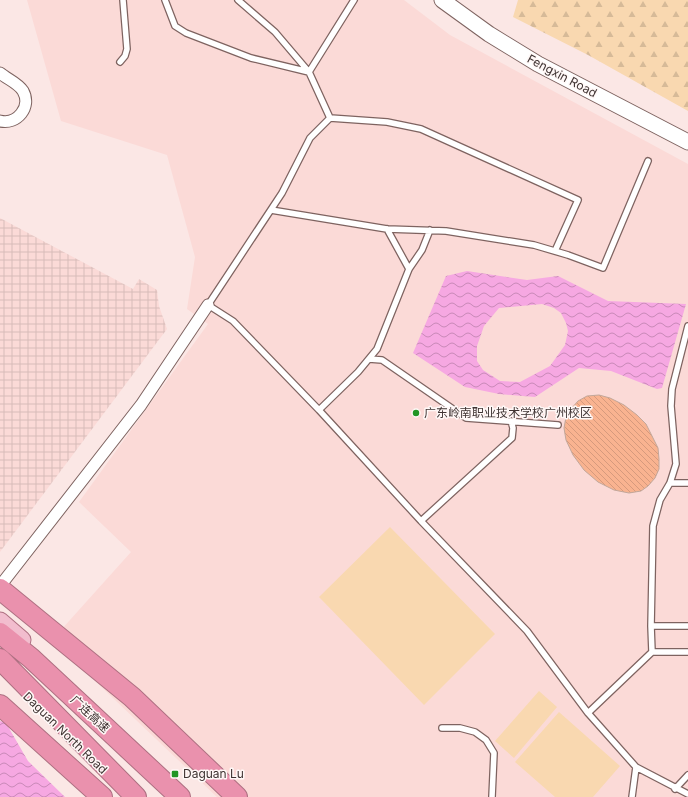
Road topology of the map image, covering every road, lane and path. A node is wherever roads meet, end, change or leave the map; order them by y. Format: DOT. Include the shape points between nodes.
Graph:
graph roads {
  1 [pos="123,0"];
  2 [pos="165,0"];
  3 [pos="238,0"];
  4 [pos="354,0"];
  5 [pos="442,0"];
  6 [pos="452,0"];
  7 [pos="120,62"];
  8 [pos="309,72"];
  9 [pos="0,73"];
  10 [pos="330,118"];
  11 [pos="0,121"];
  12 [pos="688,132"];
  13 [pos="688,142"];
  14 [pos="648,161"];
  15 [pos="271,210"];
  16 [pos="387,228"];
  17 [pos="430,230"];
  18 [pos="555,251"];
  19 [pos="409,269"];
  20 [pos="208,305"];
  21 [pos="688,326"];
  22 [pos="369,359"];
  23 [pos="319,410"];
  24 [pos="511,421"];
  25 [pos="558,425"];
  26 [pos="670,483"];
  27 [pos="688,484"];
  28 [pos="421,521"];
  29 [pos="0,587"];
  30 [pos="0,621"];
  31 [pos="651,626"];
  32 [pos="688,626"];
  33 [pos="0,633"];
  34 [pos="652,652"];
  35 [pos="688,652"];
  36 [pos="0,659"];
  37 [pos="0,670"];
  38 [pos="0,705"];
  39 [pos="588,713"];
  40 [pos="442,728"];
  41 [pos="636,767"];
  42 [pos="688,775"];
  43 [pos="675,789"];
  44 [pos="688,794"];
  45 [pos="102,797"];
  46 [pos="130,797"];
  47 [pos="136,797"];
  48 [pos="180,797"];
  49 [pos="187,797"];
  50 [pos="238,797"];
  51 [pos="492,797"];
  52 [pos="632,797"];
  1 -- 7 [label="lane" via="127,49"];
  2 -- 8 [label="lane" via="175,26 186,33 251,58"];
  3 -- 8 [label="lane" via="275,32"];
  4 -- 8 [label="lane"];
  5 -- 13 [label="street, Fengxin Road" via="538,64"];
  6 -- 12 [label="street, Fengxin Road" via="499,32 552,63"];
  8 -- 10 [label="lane"];
  9 -- 11 [label="street" via="22,90 26,104 16,119"];
  10 -- 15 [label="lane" via="310,138"];
  10 -- 18 [label="lane" via="387,122 421,129 578,200"];
  14 -- 18 [label="lane" via="603,268"];
  15 -- 16 [label="lane"];
  15 -- 20 [label="lane"];
  16 -- 17 [label="lane"];
  16 -- 19 [label="lane"];
  17 -- 18 [label="lane" via="534,244"];
  17 -- 19 [label="lane" via="422,250"];
  19 -- 22 [label="lane" via="377,349"];
  20 -- 23 [label="lane" via="233,321"];
  20 -- 29 [label="street" via="141,405"];
  21 -- 26 [label="lane" via="672,389 676,464"];
  22 -- 23 [label="lane"];
  22 -- 24 [label="lane" via="382,360 466,418"];
  23 -- 28 [label="lane"];
  24 -- 25 [label="lane"];
  24 -- 28 [label="lane" via="512,438"];
  26 -- 27 [label="lane"];
  26 -- 31 [label="lane" via="660,500 653,526"];
  28 -- 39 [label="lane" via="528,631"];
  29 -- 50 [label="highway" via="132,698"];
  30 -- 49 [label="main road"];
  31 -- 32 [label="lane"];
  31 -- 34 [label="lane"];
  33 -- 48 [label="highway, 广连高速" via="31,658"];
  34 -- 35 [label="lane"];
  34 -- 39 [label="lane"];
  36 -- 47 [label="highway, 广连高速"];
  37 -- 46 [label="main road, Daguan North Road"];
  38 -- 45 [label="highway"];
  39 -- 41 [label="lane"];
  40 -- 51 [label="lane" via="460,728 475,732 486,740 494,753"];
  41 -- 43 [label="lane"];
  41 -- 52 [label="lane"];
  42 -- 43 [label="lane"];
  43 -- 44 [label="lane"];
}
